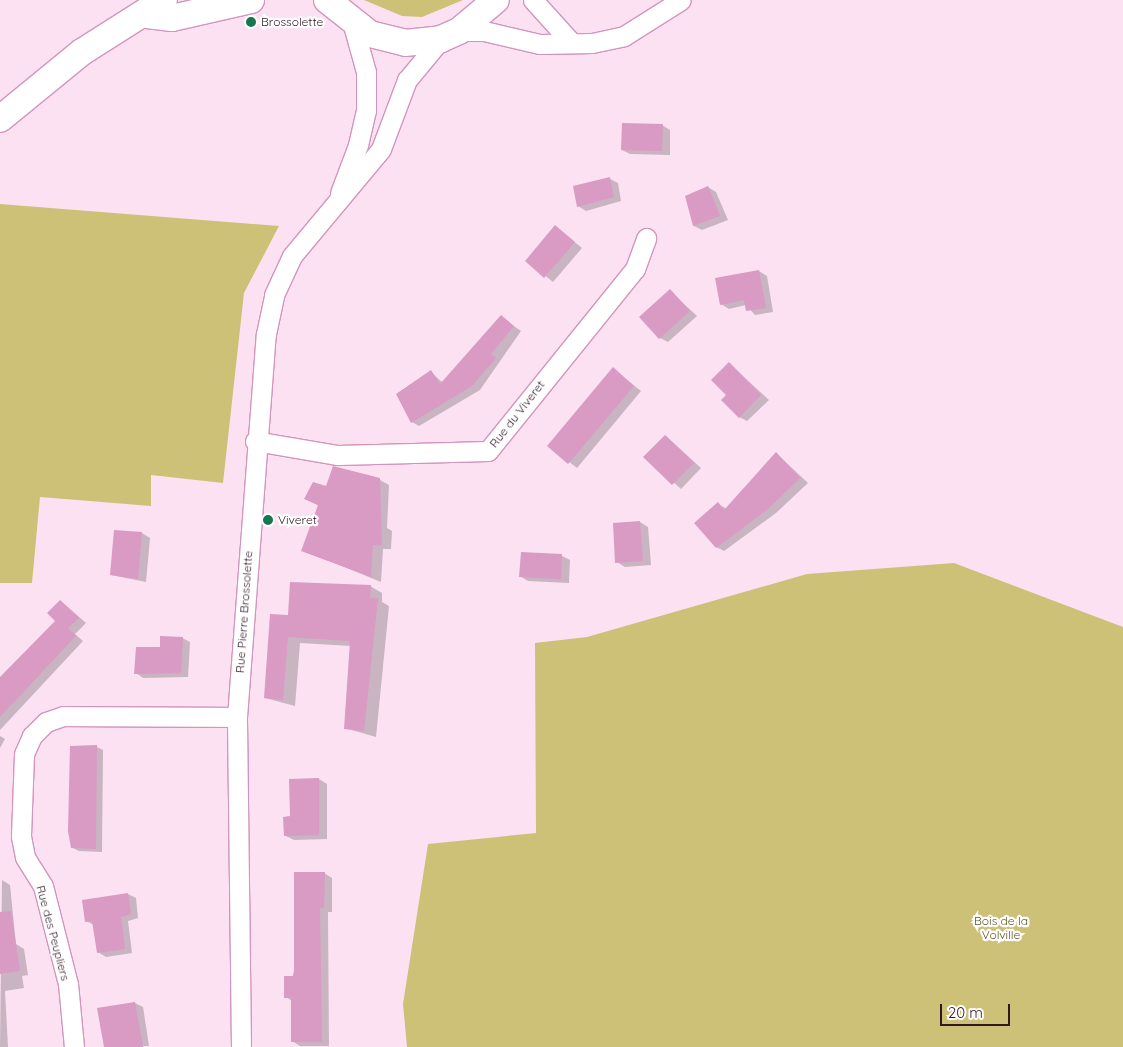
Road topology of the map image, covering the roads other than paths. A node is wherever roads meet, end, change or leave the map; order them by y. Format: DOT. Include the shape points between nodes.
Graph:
graph roads {
  1 [pos="251,0"];
  2 [pos="327,0"];
  3 [pos="496,0"];
  4 [pos="533,0"];
  5 [pos="681,0"];
  6 [pos="155,7"];
  7 [pos="354,25"];
  8 [pos="450,35"];
  9 [pos="570,41"];
  10 [pos="0,119"];
  11 [pos="337,199"];
  12 [pos="646,238"];
  13 [pos="256,441"];
  14 [pos="237,717"];
  15 [pos="74,1047"];
  16 [pos="241,1047"];
  1 -- 6 [label="main road" via="172,18"];
  2 -- 7 [label="main road"];
  3 -- 8 [label="main road"];
  4 -- 9 [label="street"];
  5 -- 9 [label="street" via="624,36 592,43"];
  6 -- 10 [label="main road" via="82,52"];
  7 -- 8 [label="main road" via="405,43"];
  7 -- 11 [label="street, Rue Pierre Brossolette" via="366,72 366,110 358,145"];
  8 -- 9 [label="street" via="484,31 540,44"];
  8 -- 11 [label="street, Rue Pierre Brossolette" via="407,80 381,149"];
  11 -- 13 [label="street, Rue Pierre Brossolette" via="292,256 274,295"];
  12 -- 13 [label="street, Rue du Viveret" via="635,269 488,451 338,455"];
  13 -- 14 [label="street, Rue Pierre Brossolette"];
  14 -- 15 [label="street, Rue des Peupliers" via="62,716 46,722 32,736 24,754 21,836 25,857 43,886 68,984"];
  14 -- 16 [label="street, Rue Pierre Brossolette"];
}
